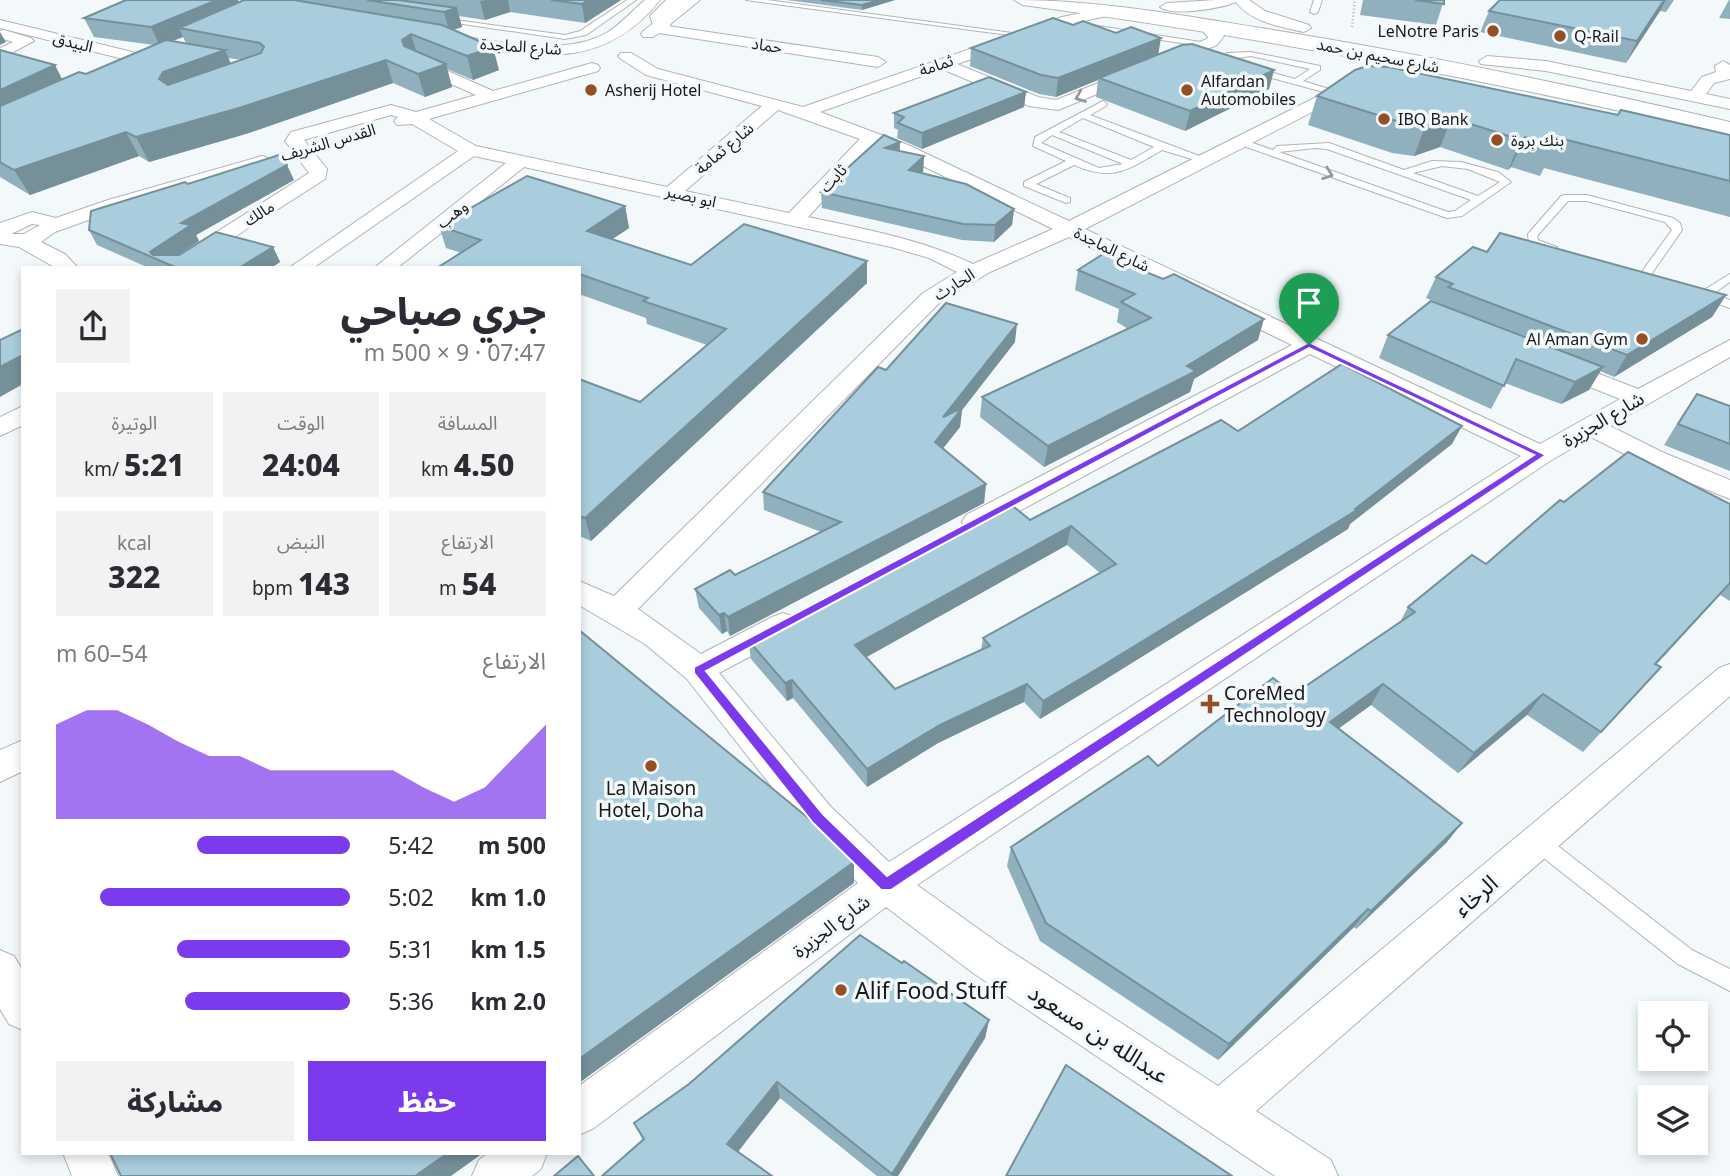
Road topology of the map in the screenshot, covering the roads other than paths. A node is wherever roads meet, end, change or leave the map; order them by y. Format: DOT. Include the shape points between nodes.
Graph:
graph roads {
  1 [pos="632,0"];
  2 [pos="653,0"];
  3 [pos="677,0"];
  4 [pos="693,0"];
  5 [pos="750,0"];
  6 [pos="1023,0"];
  7 [pos="1231,0"];
  8 [pos="1242,0"];
  9 [pos="1318,0"];
  10 [pos="1112,5"];
  11 [pos="1167,7"];
  12 [pos="430,18"];
  13 [pos="1060,22"];
  14 [pos="0,24"];
  15 [pos="1205,25"];
  16 [pos="658,26"];
  17 [pos="1309,27"];
  18 [pos="497,28"];
  19 [pos="0,33"];
  20 [pos="1023,35"];
  21 [pos="432,37"];
  22 [pos="473,43"];
  23 [pos="1207,45"];
  24 [pos="584,48"];
  25 [pos="163,53"];
  26 [pos="0,54"];
  27 [pos="147,60"];
  28 [pos="1487,61"];
  29 [pos="878,62"];
  30 [pos="611,63"];
  31 [pos="419,64"];
  32 [pos="569,64"];
  33 [pos="942,64"];
  34 [pos="1726,64"];
  35 [pos="1437,66"];
  36 [pos="122,72"];
  37 [pos="669,77"];
  38 [pos="1375,79"];
  39 [pos="542,81"];
  40 [pos="1297,82"];
  41 [pos="1703,87"];
  42 [pos="1730,91"];
  43 [pos="1338,93"];
  44 [pos="492,96"];
  45 [pos="775,104"];
  46 [pos="1103,104"];
  47 [pos="1730,104"];
  48 [pos="1730,112"];
  49 [pos="804,113"];
  50 [pos="1083,115"];
  51 [pos="412,118"];
  52 [pos="1051,132"];
  53 [pos="1726,133"];
  54 [pos="872,137"];
  55 [pos="1244,140"];
  56 [pos="1163,147"];
  57 [pos="471,150"];
  58 [pos="287,154"];
  59 [pos="520,161"];
  60 [pos="1074,161"];
  61 [pos="1200,162"];
  62 [pos="1130,163"];
  63 [pos="1405,173"];
  64 [pos="672,192"];
  65 [pos="1066,200"];
  66 [pos="1480,200"];
  67 [pos="794,219"];
  68 [pos="43,224"];
  69 [pos="1070,228"];
  70 [pos="4,232"];
  71 [pos="1565,253"];
  72 [pos="63,263"];
  73 [pos="174,266"];
  74 [pos="302,266"];
  75 [pos="387,266"];
  76 [pos="973,272"];
  77 [pos="1644,277"];
  78 [pos="1730,277"];
  79 [pos="1730,304"];
  80 [pos="1309,345"];
  81 [pos="1532,356"];
  82 [pos="1724,357"];
  83 [pos="1639,398"];
  84 [pos="21,415"];
  85 [pos="1589,426"];
  86 [pos="0,428"];
  87 [pos="1541,455"];
  88 [pos="1730,490"];
  89 [pos="955,533"];
  90 [pos="581,593"];
  91 [pos="619,610"];
  92 [pos="808,611"];
  93 [pos="698,670"];
  94 [pos="1730,677"];
  95 [pos="21,755"];
  96 [pos="0,767"];
  97 [pos="1538,842"];
  98 [pos="886,885"];
  99 [pos="1,975"];
  100 [pos="1730,981"];
  101 [pos="21,1007"];
  102 [pos="581,1112"];
  103 [pos="1220,1113"];
  104 [pos="86,1155"];
  105 [pos="522,1155"];
  106 [pos="95,1176"];
  107 [pos="495,1176"];
  108 [pos="1315,1176"];
  1 -- 18 [label="lane" via="575,35"];
  2 -- 24 [label="street" via="614,34"];
  3 -- 16 [label="highway" via="662,12"];
  4 -- 16 [label="street"];
  5 -- 20 [label="lane"];
  6 -- 10 [label="highway, شارع سحيم بن حمد"];
  7 -- 11 [label="street"];
  8 -- 17 [label="street" via="1253,11"];
  9 -- 17 [label="lane"];
  10 -- 11 [label="highway, شارع سحيم بن حمد"];
  10 -- 13 [label="street, ثمامة"];
  10 -- 15 [label="highway, شارع سحيم بن حمد"];
  11 -- 17 [label="highway, شارع سحيم بن حمد"];
  12 -- 18 [label="lane"];
  13 -- 20 [label="street, ثمامة"];
  13 -- 23 [label="lane"];
  14 -- 27 [label="street, البيدق"];
  15 -- 17 [label="highway, شارع سحيم بن حمد"];
  15 -- 23 [label="street" via="1216,36"];
  16 -- 29 [label="street, حماد"];
  16 -- 30 [label="street"];
  17 -- 28 [label="highway, شارع سحيم بن حمد"];
  17 -- 35 [label="highway, شارع سحيم بن حمد"];
  17 -- 38 [label="street" via="1368,66"];
  18 -- 22 [label="lane"];
  19 -- 26 [label="street" via="26,41"];
  20 -- 33 [label="street, ثمامة"];
  21 -- 22 [label="street, شارع الماجدة"];
  22 -- 24 [label="street, شارع الماجدة" via="519,49"];
  23 -- 33 [label="street, one-way" via="1052,105 1031,101"];
  24 -- 30 [label="street, شارع الماجدة" via="612,47"];
  24 -- 32 [label="street" via="567,57"];
  25 -- 27 [label="street"];
  27 -- 36 [label="street"];
  28 -- 41 [label="street, شارع سحيم بن حمد"];
  28 -- 48 [label="highway, شارع سحيم بن حمد"];
  30 -- 32 [label="street"];
  30 -- 37 [label="street, شارع الماجدة"];
  30 -- 37 [label="street, شارع الماجدة"];
  30 -- 39 [label="street, القدس الشريف"];
  31 -- 44 [label="street"];
  32 -- 39 [label="street, القدس الشريف"];
  33 -- 49 [label="street, ثمامة"];
  34 -- 41 [label="street" via="1725,75"];
  35 -- 38 [label="street, الحارث" via="1397,67"];
  35 -- 53 [label="highway, شارع سحيم بن حمد" via="1699,122"];
  37 -- 45 [label="street, شارع الماجدة"];
  38 -- 43 [label="street, الحارث"];
  39 -- 44 [label="street, القدس الشريف"];
  40 -- 40 [label="lane" via="1234,65 1226,59 1245,53 1317,68"];
  40 -- 43 [label="lane"];
  41 -- 42 [label="street"];
  41 -- 47 [label="street, شارع سحيم بن حمد"];
  43 -- 55 [label="street, الحارث"];
  44 -- 51 [label="street, القدس الشريف"];
  45 -- 49 [label="street, شارع الماجدة"];
  45 -- 64 [label="street, شارع ثمامة"];
  46 -- 50 [label="lane"];
  49 -- 54 [label="street, شارع الماجدة"];
  50 -- 52 [label="lane"];
  50 -- 56 [label="lane"];
  51 -- 57 [label="street, ابو بصير"];
  51 -- 58 [label="street, القدس الشريف"];
  52 -- 60 [label="lane" via="1036,144"];
  52 -- 62 [label="lane"];
  54 -- 67 [label="street, ثابت"];
  54 -- 69 [label="street, شارع الماجدة"];
  55 -- 61 [label="street, الحارث"];
  55 -- 63 [label="lane" via="1284,150 1324,145"];
  55 -- 66 [label="lane, one-way" via="1440,214 1458,214"];
  56 -- 61 [label="lane" via="1170,154"];
  56 -- 62 [label="lane"];
  57 -- 59 [label="street, ابو بصير"];
  57 -- 74 [label="street"];
  58 -- 68 [label="street, القدس الشريف"];
  58 -- 73 [label="street, مالك" via="318,169 318,176"];
  59 -- 64 [label="street, ابو بصير"];
  59 -- 75 [label="street, وهب"];
  60 -- 62 [label="lane" via="1106,172"];
  60 -- 65 [label="lane" via="1028,184"];
  61 -- 69 [label="street, الحارث"];
  63 -- 66 [label="lane"];
  63 -- 66 [label="lane" via="1419,165 1451,163 1505,180"];
  64 -- 67 [label="street, ابو بصير"];
  67 -- 76 [label="street, ابو بصير" via="919,248"];
  68 -- 70 [label="street, القدس الشريف"];
  68 -- 70 [label="street"];
  68 -- 72 [label="street"];
  69 -- 76 [label="street, الحارث"];
  69 -- 80 [label="street, شارع الماجدة"];
  70 -- 72 [label="street"];
  71 -- 77 [label="lane" via="1531,239 1565,198 1587,198 1669,220 1677,230"];
  76 -- 91 [label="street, الحارث" via="931,298"];
  78 -- 79 [label="lane" via="1697,293"];
  80 -- 87 [label="street, شارع الماجدة"];
  80 -- 89 [label="street"];
  81 -- 83 [label="street"];
  82 -- 83 [label="street, شارع الجزيرة"];
  83 -- 85 [label="street, شارع الجزيرة"];
  84 -- 86 [label="street"];
  85 -- 87 [label="street, شارع الجزيرة"];
  85 -- 88 [label="street"];
  87 -- 98 [label="street, شارع الجزيرة"];
  90 -- 91 [label="street, عبدالله بن مسعود"];
  91 -- 93 [label="street, عبدالله بن مسعود" via="658,634"];
  92 -- 93 [label="street"];
  93 -- 98 [label="street, عبدالله بن مسعود" via="818,818"];
  94 -- 97 [label="street, الرخاء"];
  95 -- 96 [label="street"];
  97 -- 100 [label="lane" via="1685,957"];
  97 -- 103 [label="street, الرخاء"];
  98 -- 102 [label="street, شارع الجزيرة"];
  98 -- 103 [label="street, عبدالله بن مسعود" via="987,959"];
  99 -- 101 [label="street"];
  103 -- 108 [label="street, عبدالله بن مسعود"];
  104 -- 106 [label="street"];
  105 -- 107 [label="street"];
}
